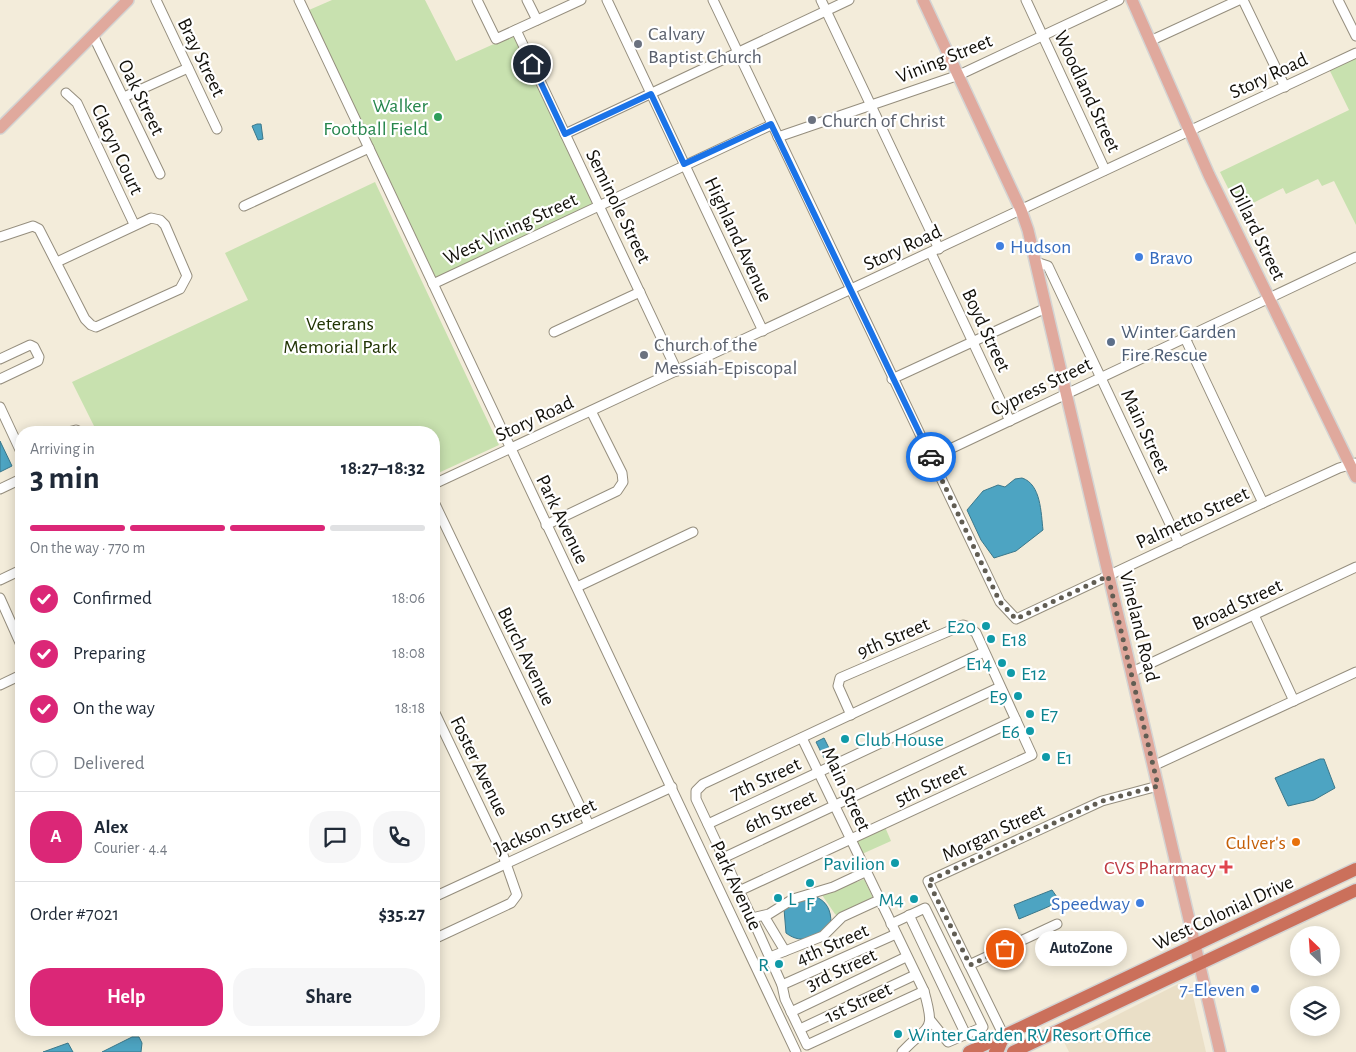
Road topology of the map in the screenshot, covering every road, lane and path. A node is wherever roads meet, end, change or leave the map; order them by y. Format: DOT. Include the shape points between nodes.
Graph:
graph roads {
  1 [pos="128,0"];
  2 [pos="156,0"];
  3 [pos="299,0"];
  4 [pos="477,0"];
  5 [pos="527,0"];
  6 [pos="581,0"];
  7 [pos="607,0"];
  8 [pos="713,0"];
  9 [pos="821,0"];
  10 [pos="849,0"];
  11 [pos="923,0"];
  12 [pos="1026,0"];
  13 [pos="1119,0"];
  14 [pos="1132,0"];
  15 [pos="1239,0"];
  16 [pos="1244,0"];
  17 [pos="1338,0"];
  18 [pos="826,11"];
  19 [pos="537,20"];
  20 [pos="516,30"];
  21 [pos="93,35"];
  22 [pos="1043,35"];
  23 [pos="1356,36"];
  24 [pos="1150,41"];
  25 [pos="738,53"];
  26 [pos="1356,53"];
  27 [pos="188,68"];
  28 [pos="959,75"];
  29 [pos="1285,87"];
  30 [pos="66,93"];
  31 [pos="651,94"];
  32 [pos="124,97"];
  33 [pos="870,106"];
  34 [pos="771,124"];
  35 [pos="0,128"];
  36 [pos="217,129"];
  37 [pos="1189,130"];
  38 [pos="565,134"];
  39 [pos="778,137"];
  40 [pos="369,148"];
  41 [pos="684,164"];
  42 [pos="1105,170"];
  43 [pos="160,174"];
  44 [pos="598,205"];
  45 [pos="244,206"];
  46 [pos="1021,210"];
  47 [pos="134,224"];
  48 [pos="0,237"];
  49 [pos="935,251"];
  50 [pos="1356,257"];
  51 [pos="57,262"];
  52 [pos="1036,262"];
  53 [pos="433,284"];
  54 [pos="851,291"];
  55 [pos="640,292"];
  56 [pos="1269,298"];
  57 [pos="1046,308"];
  58 [pos="763,331"];
  59 [pos="554,332"];
  60 [pos="1185,338"];
  61 [pos="973,342"];
  62 [pos="0,359"];
  63 [pos="678,371"];
  64 [pos="1100,377"];
  65 [pos="0,379"];
  66 [pos="892,379"];
  67 [pos="1065,394"];
  68 [pos="0,407"];
  69 [pos="591,411"];
  70 [pos="1010,421"];
  71 [pos="15,439"];
  72 [pos="510,448"];
  73 [pos="931,458"];
  74 [pos="1353,464"];
  75 [pos="1356,477"];
  76 [pos="440,481"];
  77 [pos="15,482"];
  78 [pos="0,489"];
  79 [pos="1263,503"];
  80 [pos="440,515"];
  81 [pos="546,525"];
  82 [pos="693,532"];
  83 [pos="1179,543"];
  84 [pos="1356,567"];
  85 [pos="15,573"];
  86 [pos="1108,576"];
  87 [pos="0,580"];
  88 [pos="577,587"];
  89 [pos="0,598"];
  90 [pos="1254,615"];
  91 [pos="15,632"];
  92 [pos="984,652"];
  93 [pos="1132,672"];
  94 [pos="1356,672"];
  95 [pos="15,678"];
  96 [pos="0,684"];
  97 [pos="1000,686"];
  98 [pos="1294,701"];
  99 [pos="851,716"];
  100 [pos="1016,720"];
  101 [pos="440,724"];
  102 [pos="802,738"];
  103 [pos="1153,766"];
  104 [pos="818,772"];
  105 [pos="1158,786"];
  106 [pos="672,787"];
  107 [pos="834,806"];
  108 [pos="708,824"];
  109 [pos="589,825"];
  110 [pos="850,840"];
  111 [pos="723,858"];
  112 [pos="506,864"];
  113 [pos="1356,869"];
  114 [pos="865,872"];
  115 [pos="1356,890"];
  116 [pos="739,891"];
  117 [pos="440,894"];
  118 [pos="879,900"];
  119 [pos="909,915"];
  120 [pos="764,916"];
  121 [pos="752,918"];
  122 [pos="890,924"];
  123 [pos="1057,924"];
  124 [pos="896,934"];
  125 [pos="440,937"];
  126 [pos="1196,945"];
  127 [pos="786,951"];
  128 [pos="906,957"];
  129 [pos="770,958"];
  130 [pos="1200,964"];
  131 [pos="970,965"];
  132 [pos="915,975"];
  133 [pos="782,985"];
  134 [pos="924,991"];
  135 [pos="1060,1011"];
  136 [pos="791,1012"];
  137 [pos="931,1021"];
  138 [pos="800,1029"];
  139 [pos="966,1035"];
  140 [pos="1004,1036"];
  141 [pos="796,1052"];
  142 [pos="902,1052"];
  143 [pos="970,1052"];
  144 [pos="995,1052"];
  145 [pos="1006,1052"];
  146 [pos="1013,1052"];
  147 [pos="1220,1052"];
  1 -- 21 [label="main road"];
  2 -- 27 [label="street, Bray Street"];
  3 -- 40 [label="street, Park Avenue"];
  4 -- 20 [label="street" via="496,39"];
  5 -- 19 [label="street"];
  6 -- 19 [label="street"];
  7 -- 31 [label="street, Highland Avenue"];
  8 -- 25 [label="street"];
  9 -- 18 [label="street, Boyd Street"];
  10 -- 18 [label="street"];
  11 -- 28 [label="main road"];
  12 -- 22 [label="street, Woodland Street"];
  13 -- 22 [label="street, Vining Street"];
  14 -- 24 [label="main road, Dillard Street"];
  15 -- 24 [label="street"];
  16 -- 29 [label="street"];
  17 -- 23 [label="street"];
  18 -- 25 [label="street"];
  18 -- 33 [label="street, Boyd Street"];
  19 -- 20 [label="street"];
  20 -- 38 [label="street, Seminole Street"];
  21 -- 32 [label="street, Oak Street"];
  21 -- 35 [label="main road"];
  22 -- 28 [label="street, Vining Street"];
  22 -- 42 [label="street, Woodland Street"];
  24 -- 37 [label="main road, Dillard Street"];
  25 -- 31 [label="street"];
  25 -- 34 [label="street"];
  26 -- 29 [label="street, Story Road"];
  27 -- 32 [label="street"];
  27 -- 36 [label="street, Bray Street"];
  28 -- 33 [label="street, Vining Street"];
  28 -- 46 [label="main road"];
  29 -- 37 [label="street, Story Road"];
  30 -- 47 [label="street, Clacyn Court" via="77,103"];
  31 -- 38 [label="street"];
  31 -- 41 [label="street, Highland Avenue"];
  32 -- 43 [label="street, Oak Street"];
  33 -- 39 [label="street, Vining Street"];
  33 -- 49 [label="street, Boyd Street"];
  34 -- 39 [label="street"];
  34 -- 41 [label="street"];
  37 -- 42 [label="street, Story Road"];
  37 -- 56 [label="main road, Dillard Street"];
  38 -- 44 [label="street, Seminole Street"];
  39 -- 54 [label="street"];
  40 -- 45 [label="street"];
  40 -- 53 [label="street, Park Avenue"];
  41 -- 44 [label="street, West Vining Street"];
  41 -- 58 [label="street, Highland Avenue"];
  42 -- 46 [label="street, Story Road"];
  44 -- 53 [label="street, West Vining Street"];
  44 -- 55 [label="street, Seminole Street"];
  46 -- 49 [label="street, Story Road"];
  46 -- 52 [label="main road, Vineland Road"];
  47 -- 51 [label="street"];
  47 -- 51 [label="street" via="151,218 165,225 187,276 180,289 96,327 90,326"];
  48 -- 51 [label="street" via="33,226 43,234"];
  49 -- 54 [label="street, Story Road"];
  49 -- 61 [label="street, Boyd Street"];
  50 -- 56 [label="street, Cypress Street"];
  52 -- 57 [label="main road, Vineland Road"];
  52 -- 64 [label="street, Main Street" via="1048,266"];
  53 -- 72 [label="street, Park Avenue"];
  54 -- 58 [label="street, Story Road"];
  54 -- 66 [label="street"];
  55 -- 59 [label="street"];
  55 -- 63 [label="street, Seminole Street"];
  56 -- 60 [label="street, Cypress Street"];
  56 -- 74 [label="main road, Dillard Street"];
  57 -- 61 [label="street"];
  57 -- 67 [label="main road, Vineland Road"];
  58 -- 63 [label="street, Story Road"];
  60 -- 64 [label="street, Cypress Street"];
  60 -- 79 [label="street"];
  61 -- 66 [label="street"];
  61 -- 70 [label="street, Boyd Street"];
  62 -- 65 [label="street" via="30,345 39,358"];
  63 -- 69 [label="street, Story Road"];
  64 -- 67 [label="street, Cypress Street"];
  64 -- 83 [label="street, Main Street"];
  66 -- 73 [label="street"];
  67 -- 70 [label="street, Cypress Street"];
  67 -- 86 [label="main road, Vineland Road"];
  68 -- 71 [label="street"];
  69 -- 72 [label="street, Story Road"];
  69 -- 81 [label="street" via="622,473 623,482 617,490"];
  70 -- 73 [label="street, Cypress Street"];
  72 -- 76 [label="street, Story Road"];
  72 -- 81 [label="street, Park Avenue"];
  73 -- 86 [label="street, Palmetto Street" via="1000,602 1016,619"];
  74 -- 75 [label="main road, Dillard Street"];
  74 -- 79 [label="street, Palmetto Street"];
  77 -- 78 [label="street"];
  79 -- 83 [label="street, Palmetto Street"];
  80 -- 109 [label="street, Burch Avenue"];
  81 -- 88 [label="street, Park Avenue"];
  82 -- 88 [label="street"];
  83 -- 86 [label="street, Palmetto Street"];
  84 -- 90 [label="street, Broad Street"];
  85 -- 87 [label="street"];
  86 -- 93 [label="main road, Vineland Road"];
  88 -- 106 [label="street, Park Avenue"];
  89 -- 91 [label="street"];
  90 -- 93 [label="street, Broad Street"];
  90 -- 98 [label="street"];
  92 -- 97 [label="street, 5th Street"];
  92 -- 99 [label="street"];
  92 -- 99 [label="street, 9th Street" via="976,633 963,625 840,678 838,686"];
  93 -- 103 [label="main road, Vineland Road"];
  94 -- 98 [label="street"];
  95 -- 96 [label="street"];
  97 -- 100 [label="street, 5th Street"];
  97 -- 104 [label="street, 7th Street"];
  98 -- 103 [label="street"];
  99 -- 102 [label="street"];
  100 -- 107 [label="street, 6th Street"];
  100 -- 110 [label="street, 5th Street" via="1032,755"];
  101 -- 112 [label="street, Foster Avenue"];
  102 -- 104 [label="street, Main Street"];
  102 -- 108 [label="street" via="700,787 696,791 696,799"];
  103 -- 105 [label="main road, Vineland Road"];
  104 -- 107 [label="street, Main Street"];
  104 -- 108 [label="street, 7th Street"];
  105 -- 126 [label="main road, Vineland Road"];
  105 -- 131 [label="street, Morgan Street" via="1102,801 928,881"];
  106 -- 109 [label="street, Jackson Street"];
  106 -- 141 [label="street, Park Avenue"];
  107 -- 110 [label="street, Main Street"];
  107 -- 111 [label="street, 6th Street"];
  108 -- 111 [label="street"];
  109 -- 112 [label="street, Jackson Street"];
  110 -- 114 [label="street, Main Street"];
  110 -- 116 [label="street, 5th Street"];
  111 -- 116 [label="street"];
  112 -- 117 [label="street, Jackson Street"];
  112 -- 125 [label="street, Foster Avenue" via="516,889 516,900"];
  113 -- 126 [label="highway, West Colonial Drive"];
  114 -- 118 [label="street, Main Street"];
  114 -- 120 [label="street" via="833,887 793,899"];
  115 -- 130 [label="highway, West Colonial Drive"];
  116 -- 121 [label="street"];
  118 -- 122 [label="street, Main Street"];
  118 -- 127 [label="street" via="842,917 823,936"];
  119 -- 122 [label="street, 4th Street"];
  119 -- 139 [label="street"];
  119 -- 139 [label="street, 4th Street" via="925,908 979,1018 983,1027"];
  120 -- 121 [label="street"];
  120 -- 127 [label="street"];
  121 -- 129 [label="street"];
  122 -- 124 [label="street, Main Street"];
  123 -- 131 [label="street"];
  124 -- 128 [label="street, Main Street"];
  124 -- 133 [label="street, 4th Street"];
  126 -- 130 [label="main road, Vineland Road"];
  126 -- 135 [label="highway, West Colonial Drive"];
  127 -- 129 [label="street"];
  128 -- 132 [label="street, Main Street"];
  128 -- 136 [label="street, 3rd Street"];
  129 -- 133 [label="street"];
  130 -- 146 [label="highway, West Colonial Drive"];
  130 -- 147 [label="main road, Vineland Road"];
  131 -- 140 [label="street"];
  132 -- 134 [label="street, Main Street"];
  132 -- 138 [label="street"];
  133 -- 136 [label="street"];
  134 -- 137 [label="street, Main Street"];
  134 -- 138 [label="street, 1st Street" via="807,1045"];
  135 -- 140 [label="highway, West Colonial Drive"];
  135 -- 145 [label="highway" via="1012,1040"];
  136 -- 138 [label="street"];
  137 -- 139 [label="street" via="948,1042"];
  137 -- 142 [label="street" via="928,1029"];
  140 -- 143 [label="highway, West Colonial Drive"];
  140 -- 144 [label="highway"];
}
